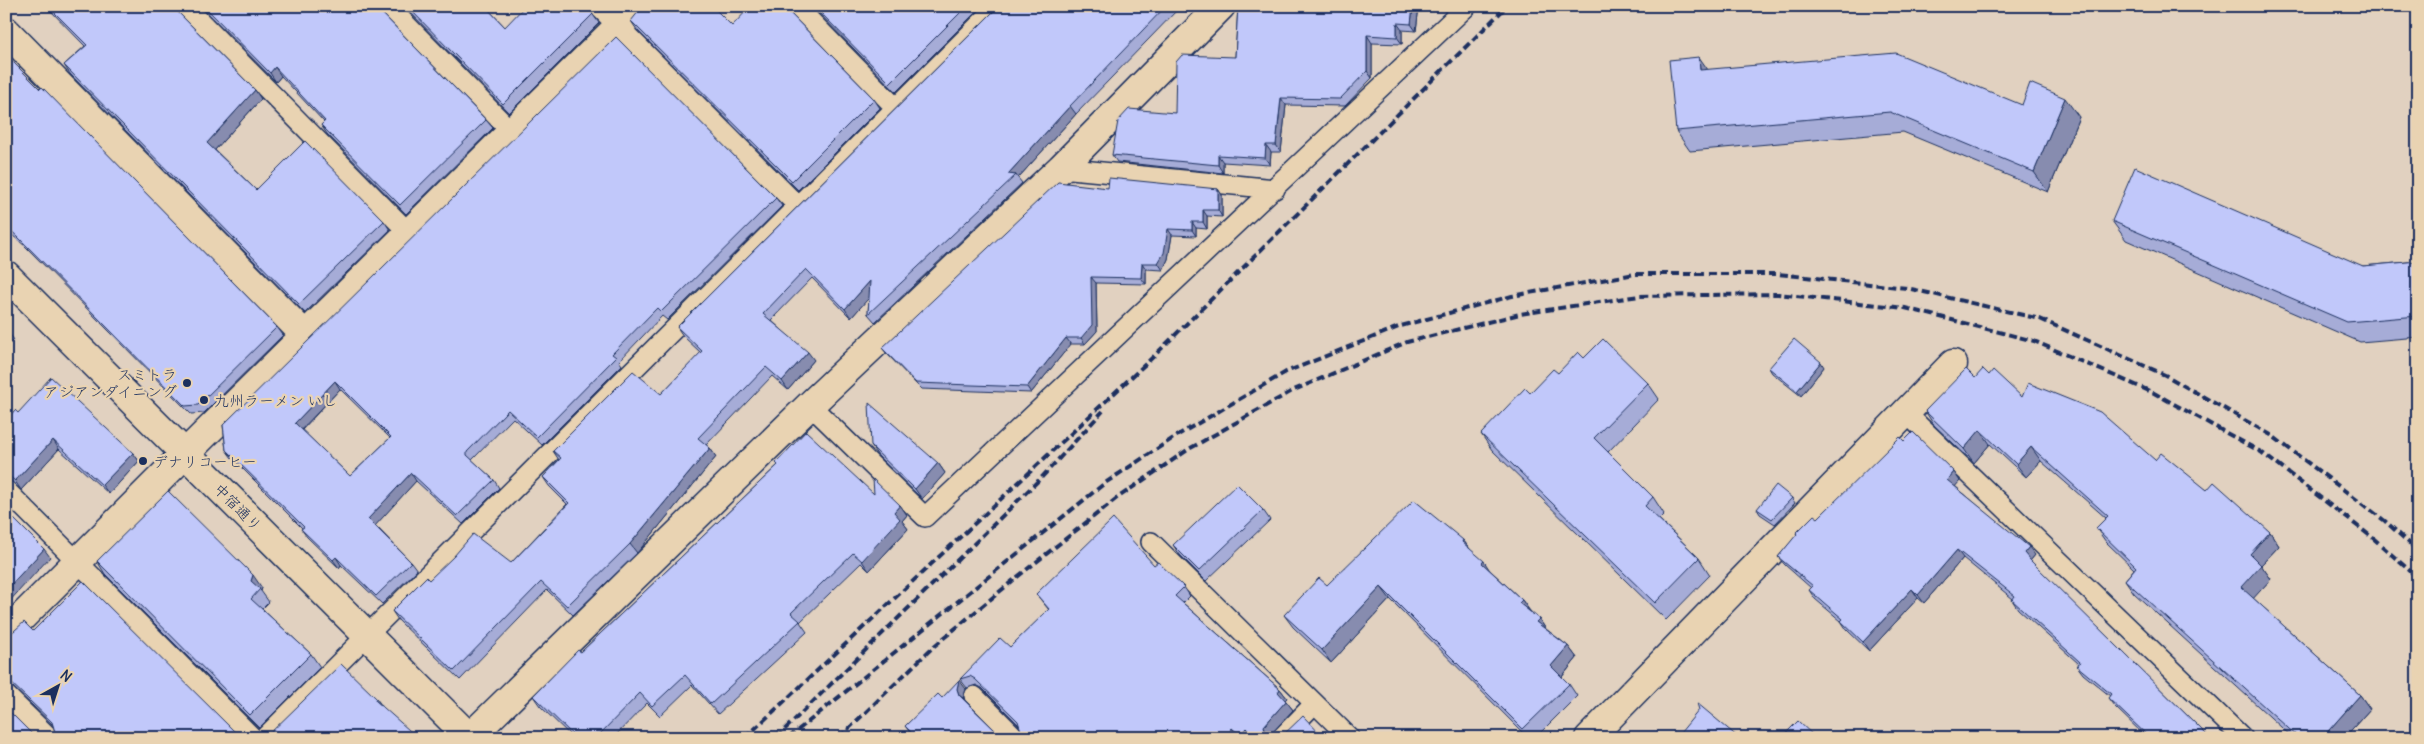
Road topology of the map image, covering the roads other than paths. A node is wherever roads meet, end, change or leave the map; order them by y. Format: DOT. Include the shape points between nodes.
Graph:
graph roads {
  1 [pos="185,6"];
  2 [pos="388,6"];
  3 [pos="598,6"];
  4 [pos="640,6"];
  5 [pos="796,6"];
  6 [pos="998,6"];
  7 [pos="1221,6"];
  8 [pos="1468,6"];
  9 [pos="619,27"];
  10 [pos="6,31"];
  11 [pos="896,108"];
  12 [pos="512,132"];
  13 [pos="1061,168"];
  14 [pos="1275,189"];
  15 [pos="798,206"];
  16 [pos="409,233"];
  17 [pos="6,275"];
  18 [pos="305,335"];
  19 [pos="1953,364"];
  20 [pos="810,405"];
  21 [pos="1905,412"];
  22 [pos="185,454"];
  23 [pos="6,490"];
  24 [pos="1151,542"];
  25 [pos="78,561"];
  26 [pos="6,633"];
  27 [pos="366,636"];
  28 [pos="6,694"];
  29 [pos="974,696"];
  30 [pos="1314,704"];
  31 [pos="50,738"];
  32 [pos="253,738"];
  33 [pos="264,738"];
  34 [pos="470,738"];
  35 [pos="1016,738"];
  36 [pos="1281,738"];
  37 [pos="1350,738"];
  38 [pos="1589,738"];
  39 [pos="2243,738"];
  1 -- 16 [label="lane"];
  2 -- 12 [label="lane"];
  3 -- 9 [label="lane"];
  4 -- 9 [label="street"];
  5 -- 11 [label="lane"];
  6 -- 11 [label="lane"];
  7 -- 13 [label="street"];
  8 -- 14 [label="lane"];
  9 -- 12 [label="street"];
  9 -- 15 [label="lane"];
  10 -- 18 [label="street"];
  11 -- 15 [label="lane"];
  12 -- 16 [label="street"];
  13 -- 14 [label="lane"];
  13 -- 20 [label="street"];
  14 -- 20 [label="lane" via="925,517"];
  15 -- 27 [label="lane"];
  16 -- 18 [label="street"];
  17 -- 22 [label="street, 中宿通り"];
  18 -- 22 [label="street"];
  19 -- 21 [label="street"];
  20 -- 34 [label="street"];
  21 -- 38 [label="street"];
  21 -- 39 [label="lane"];
  22 -- 25 [label="street"];
  22 -- 27 [label="street, 中宿通り"];
  23 -- 25 [label="lane"];
  24 -- 30 [label="lane"];
  25 -- 26 [label="street"];
  25 -- 32 [label="lane"];
  27 -- 33 [label="lane"];
  27 -- 34 [label="street, 中宿通り"];
  28 -- 31 [label="lane"];
  29 -- 35 [label="lane"];
  30 -- 36 [label="lane"];
  30 -- 37 [label="lane"];
}
